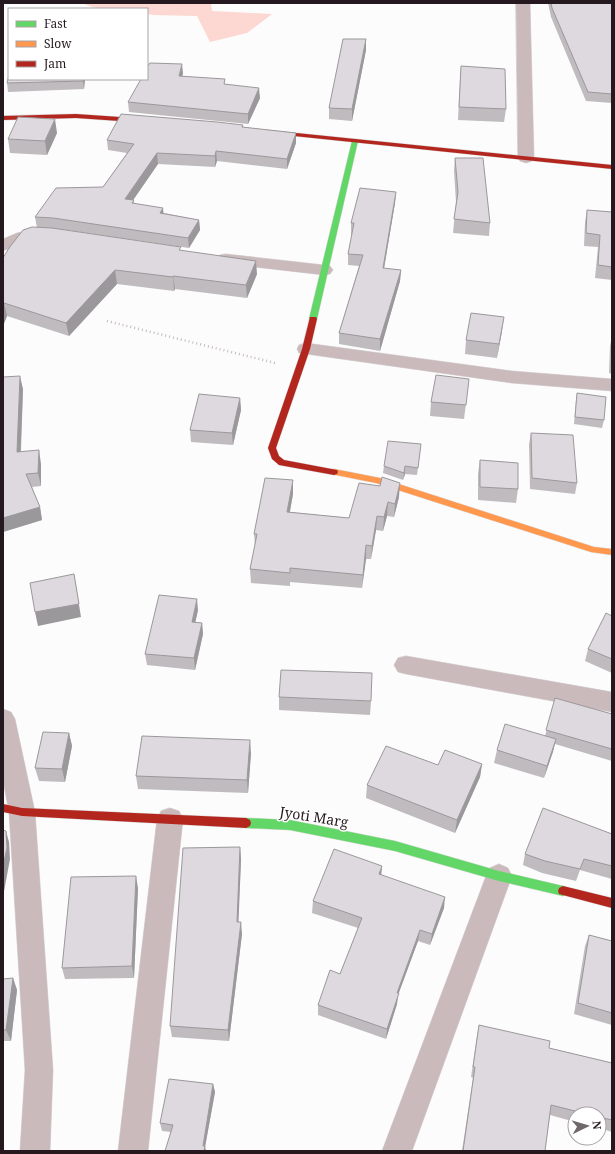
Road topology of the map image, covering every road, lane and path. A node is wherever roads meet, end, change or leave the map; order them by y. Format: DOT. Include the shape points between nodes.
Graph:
graph roads {
  1 [pos="523,3"];
  2 [pos="3,118"];
  3 [pos="162,122"];
  4 [pos="254,131"];
  5 [pos="355,141"];
  6 [pos="526,158"];
  7 [pos="612,167"];
  8 [pos="62,236"];
  9 [pos="3,246"];
  10 [pos="208,257"];
  11 [pos="324,270"];
  12 [pos="107,321"];
  13 [pos="306,349"];
  14 [pos="299,368"];
  15 [pos="612,385"];
  16 [pos="612,552"];
  17 [pos="406,665"];
  18 [pos="612,702"];
  19 [pos="3,719"];
  20 [pos="12,810"];
  21 [pos="170,819"];
  22 [pos="499,876"];
  23 [pos="612,904"];
  24 [pos="35,1151"];
  25 [pos="133,1151"];
  26 [pos="396,1151"];
  1 -- 6 [label="street"];
  2 -- 3 [label="street" via="34,116"];
  4 -- 5 [label="street"];
  5 -- 6 [label="street"];
  5 -- 11 [label="street"];
  6 -- 7 [label="street"];
  8 -- 9 [label="street" via="33,234 10,241"];
  10 -- 11 [label="street"];
  11 -- 13 [label="street"];
  12 -- 14 [label="path"];
  13 -- 14 [label="street"];
  13 -- 15 [label="street" via="512,377"];
  14 -- 16 [label="street" via="272,448 276,460 377,480 594,550"];
  17 -- 18 [label="street"];
  19 -- 20 [label="street"];
  20 -- 21 [label="street, Jyoti Marg"];
  20 -- 24 [label="street" via="39,1070"];
  21 -- 22 [label="street, Jyoti Marg" via="290,825 395,846"];
  21 -- 25 [label="street"];
  22 -- 23 [label="street, Jyoti Marg"];
  22 -- 26 [label="street"];
}
